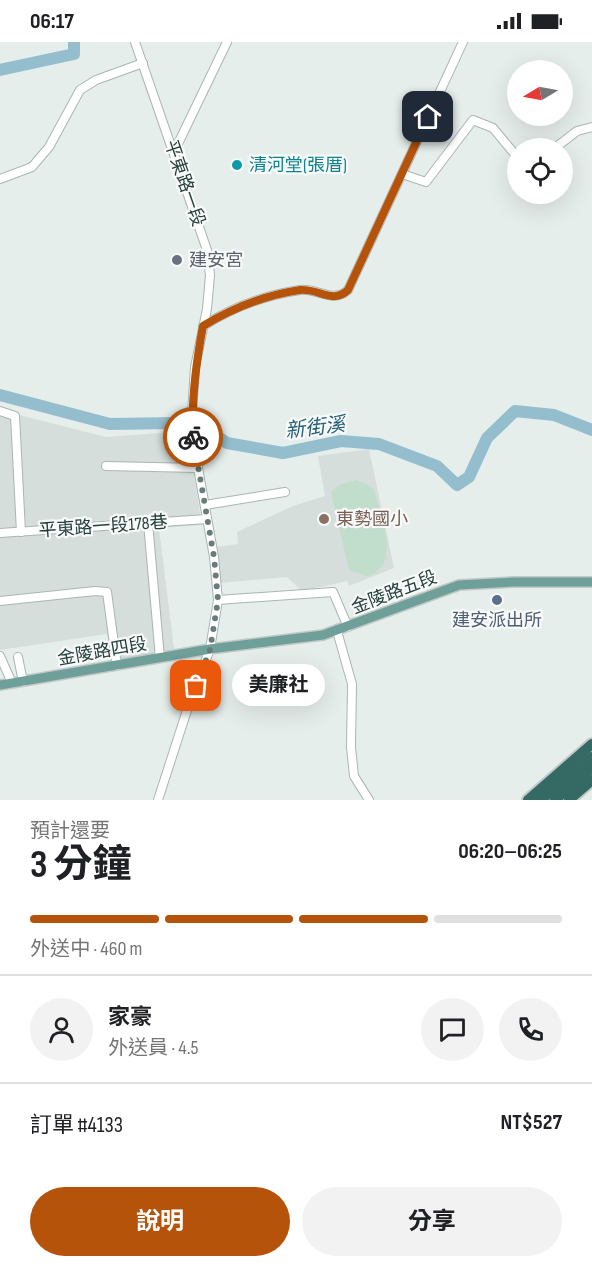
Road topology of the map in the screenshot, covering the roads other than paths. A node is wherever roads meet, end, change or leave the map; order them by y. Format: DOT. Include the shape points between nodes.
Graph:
graph roads {
  1 [pos="135,42"];
  2 [pos="227,42"];
  3 [pos="463,42"];
  4 [pos="143,63"];
  5 [pos="592,128"];
  6 [pos="569,138"];
  7 [pos="507,145"];
  8 [pos="174,152"];
  9 [pos="402,174"];
  10 [pos="0,179"];
  11 [pos="203,326"];
  12 [pos="0,411"];
  13 [pos="106,466"];
  14 [pos="198,468"];
  15 [pos="285,492"];
  16 [pos="204,504"];
  17 [pos="207,519"];
  18 [pos="148,523"];
  19 [pos="21,532"];
  20 [pos="0,533"];
  21 [pos="592,582"];
  22 [pos="218,600"];
  23 [pos="0,601"];
  24 [pos="348,627"];
  25 [pos="337,631"];
  26 [pos="210,650"];
  27 [pos="0,656"];
  28 [pos="18,657"];
  29 [pos="160,658"];
  30 [pos="117,666"];
  31 [pos="23,682"];
  32 [pos="12,683"];
  33 [pos="0,685"];
  34 [pos="592,744"];
  35 [pos="592,749"];
  36 [pos="592,757"];
  37 [pos="592,768"];
  38 [pos="592,779"];
  39 [pos="158,800"];
  40 [pos="369,800"];
  41 [pos="528,800"];
  42 [pos="534,800"];
  43 [pos="542,800"];
  44 [pos="555,800"];
  45 [pos="567,800"];
  1 -- 4 [label="street, 平東路一段"];
  2 -- 8 [label="street"];
  3 -- 9 [label="street"];
  4 -- 8 [label="street, 平東路一段"];
  4 -- 10 [label="street" via="80,90 49,147 32,166"];
  5 -- 6 [label="street"];
  7 -- 9 [label="street" via="493,128 473,120 426,182"];
  8 -- 11 [label="street, 平東路一段" via="207,250 210,275"];
  9 -- 11 [label="street" via="368,250 342,296 303,290 276,295 237,307"];
  11 -- 14 [label="street, 平東路一段" via="192,413"];
  12 -- 19 [label="street" via="15,417"];
  13 -- 14 [label="street"];
  14 -- 16 [label="street, 平東路一段"];
  15 -- 16 [label="street"];
  16 -- 17 [label="street, 平東路一段"];
  17 -- 18 [label="street, 平東路一段178巷"];
  17 -- 22 [label="street, 平東路一段"];
  18 -- 19 [label="street, 平東路一段178巷"];
  18 -- 29 [label="street"];
  19 -- 20 [label="street, 平東路一段178巷"];
  21 -- 24 [label="main road, 金陵路五段" via="459,585"];
  22 -- 24 [label="street" via="333,592"];
  22 -- 26 [label="street, 平東路一段"];
  23 -- 30 [label="street" via="107,592"];
  24 -- 25 [label="main road, 金陵路五段"];
  25 -- 26 [label="main road, 金陵路五段"];
  25 -- 40 [label="street" via="352,684 354,776"];
  26 -- 29 [label="main road, 金陵路四段"];
  26 -- 39 [label="street, 平東路一段"];
  27 -- 32 [label="street"];
  28 -- 31 [label="street"];
  29 -- 30 [label="main road, 金陵路四段"];
  30 -- 31 [label="main road, 金陵路四段"];
  31 -- 32 [label="main road, 金陵路四段"];
  32 -- 33 [label="main road, 金陵路四段"];
  34 -- 41 [label="highway"];
  35 -- 42 [label="main road"];
  36 -- 43 [label="highway"];
  37 -- 44 [label="highway"];
  38 -- 45 [label="highway"];
}
